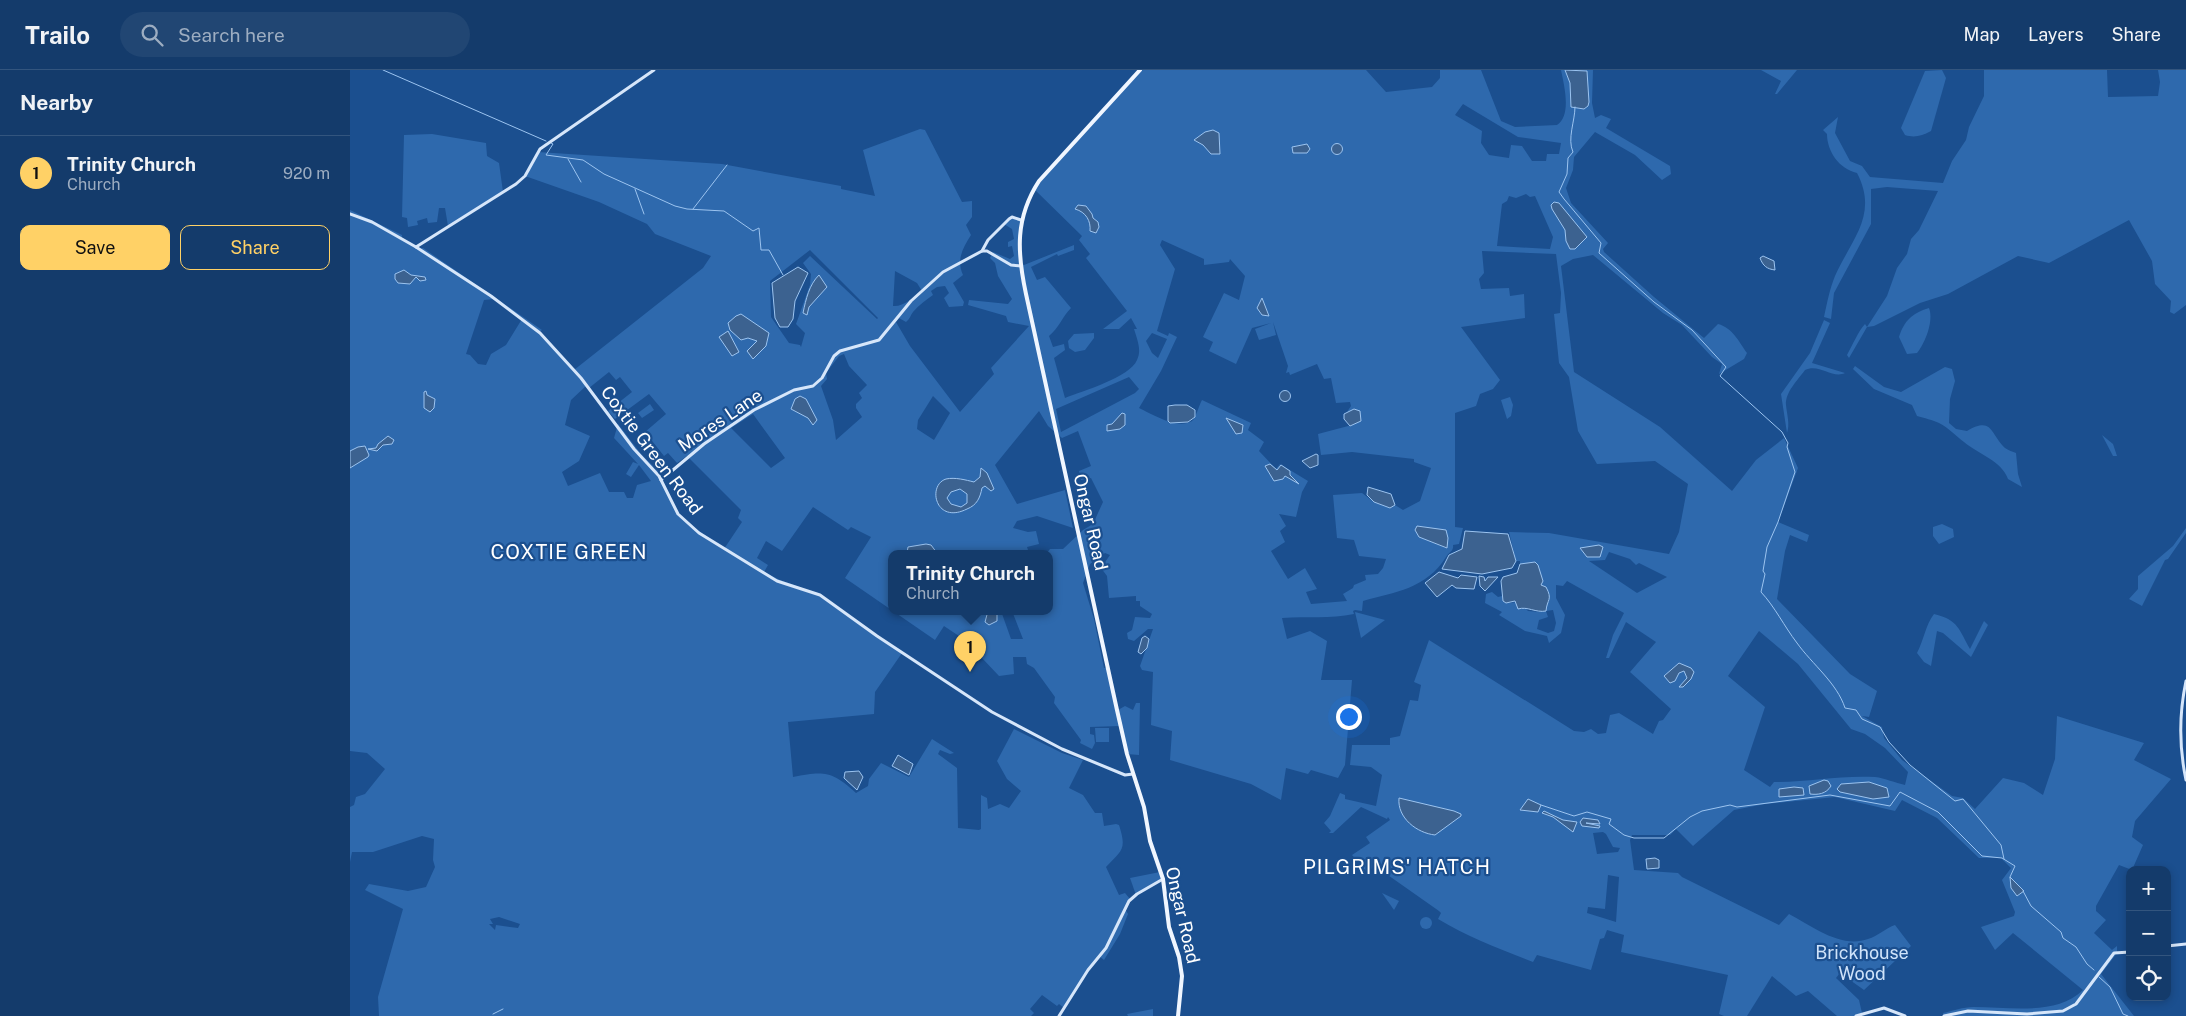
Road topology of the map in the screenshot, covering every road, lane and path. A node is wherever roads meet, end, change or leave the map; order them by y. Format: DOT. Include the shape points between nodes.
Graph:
graph roads {
  1 [pos="654,70"];
  2 [pos="1140,70"];
  3 [pos="350,214"];
  4 [pos="1021,220"];
  5 [pos="416,247"];
  6 [pos="985,251"];
  7 [pos="1021,266"];
  8 [pos="661,480"];
  9 [pos="2186,681"];
  10 [pos="1133,774"];
  11 [pos="2186,780"];
  12 [pos="1163,879"];
  13 [pos="2186,944"];
  14 [pos="2171,946"];
  15 [pos="2126,952"];
  16 [pos="1059,1016"];
  17 [pos="1178,1016"];
  18 [pos="1856,1016"];
  19 [pos="1905,1016"];
  20 [pos="1944,1016"];
  1 -- 5 [label="street" via="540,149 525,176 516,184"];
  2 -- 4 [label="main road, Ongar Road" via="1039,181"];
  3 -- 5 [label="street, Coxtie Green Road" via="372,222"];
  4 -- 6 [label="street" via="1009,219 984,246"];
  4 -- 7 [label="main road, Ongar Road" via="1018,237"];
  5 -- 8 [label="street, Coxtie Green Road" via="540,333 591,390"];
  6 -- 7 [label="street" via="1011,265"];
  6 -- 8 [label="street, Mores Lane" via="943,272 911,301 879,340 840,351 813,386 794,390 754,410 704,444"];
  7 -- 10 [label="main road, Ongar Road"];
  8 -- 10 [label="street, Coxtie Green Road" via="680,516 716,545 777,581 820,595 992,712 1062,749 1124,776"];
  9 -- 11 [label="street" via="2180,738"];
  10 -- 12 [label="main road, Ongar Road"];
  12 -- 16 [label="street" via="1129,901 1106,948"];
  12 -- 17 [label="main road, Ongar Road" via="1169,927 1182,969"];
  13 -- 14 [label="street"];
  15 -- 20 [label="street" via="2114,953 2076,1004 2063,1011 2027,1014 1968,1011"];
  18 -- 19 [label="street" via="1884,1008"];
}
